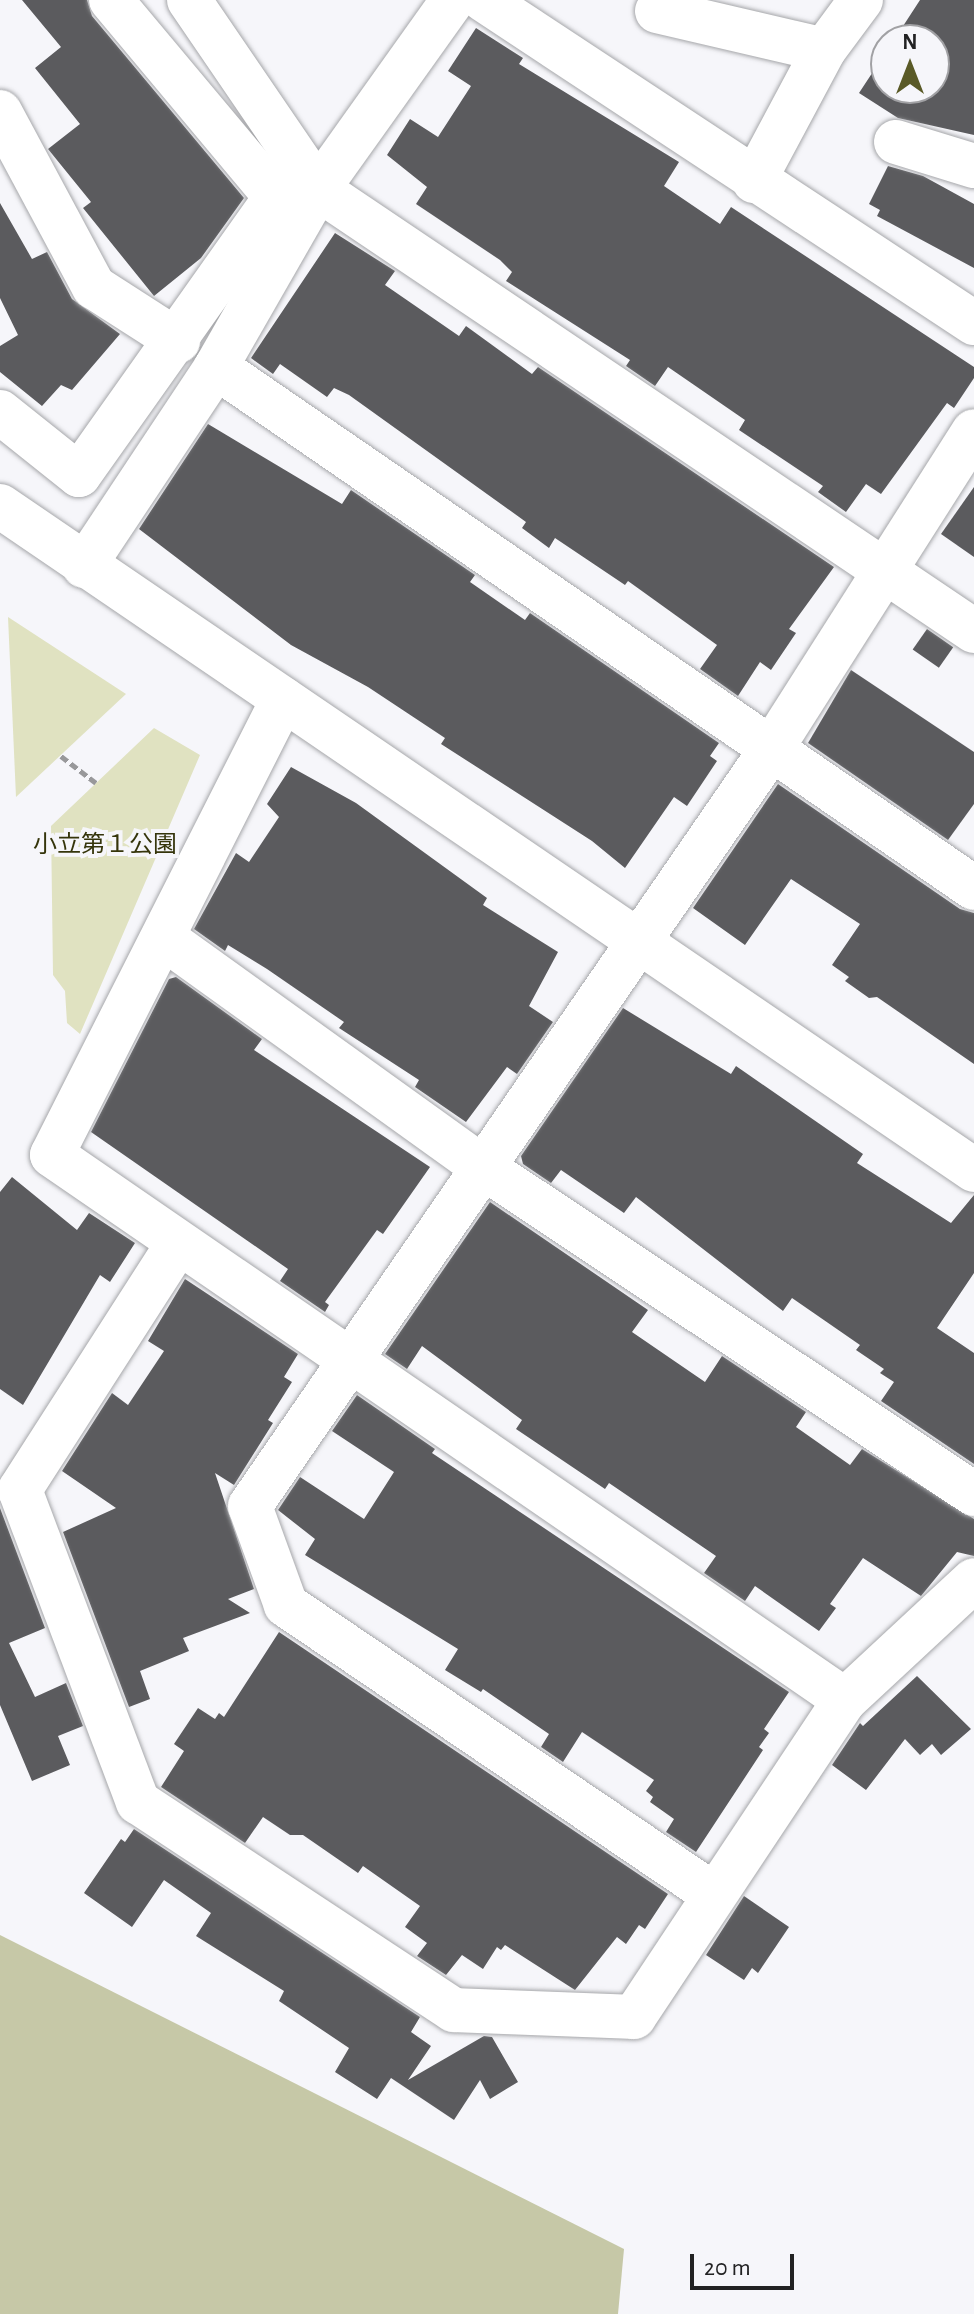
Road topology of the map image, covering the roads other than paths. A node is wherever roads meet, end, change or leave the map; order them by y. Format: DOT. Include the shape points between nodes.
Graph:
graph roads {
  1 [pos="111,0"];
  2 [pos="189,0"];
  3 [pos="453,0"];
  4 [pos="484,0"];
  5 [pos="861,0"];
  6 [pos="657,11"];
  7 [pos="824,50"];
  8 [pos="0,112"];
  9 [pos="896,142"];
  10 [pos="974,166"];
  11 [pos="754,181"];
  12 [pos="301,197"];
  13 [pos="974,323"];
  14 [pos="178,341"];
  15 [pos="216,367"];
  16 [pos="0,412"];
  17 [pos="974,431"];
  18 [pos="0,506"];
  19 [pos="84,566"];
  20 [pos="882,569"];
  21 [pos="974,631"];
  22 [pos="283,699"];
  23 [pos="770,751"];
  24 [pos="974,888"];
  25 [pos="165,939"];
  26 [pos="634,942"];
  27 [pos="484,1168"];
  28 [pos="974,1170"];
  29 [pos="177,1245"];
  30 [pos="349,1361"];
  31 [pos="974,1494"];
  32 [pos="974,1580"];
  33 [pos="845,1700"];
  34 [pos="713,1894"];
  1 -- 12 [label="street"];
  2 -- 12 [label="street"];
  3 -- 12 [label="street"];
  4 -- 11 [label="street"];
  5 -- 7 [label="street"];
  6 -- 7 [label="street"];
  7 -- 11 [label="street"];
  8 -- 14 [label="street" via="94,287"];
  9 -- 10 [label="street"];
  11 -- 13 [label="street"];
  12 -- 14 [label="street"];
  12 -- 15 [label="street"];
  12 -- 20 [label="street"];
  14 -- 16 [label="street" via="79,475"];
  15 -- 19 [label="street"];
  15 -- 23 [label="street"];
  17 -- 20 [label="street"];
  18 -- 19 [label="street"];
  19 -- 22 [label="street"];
  20 -- 21 [label="street"];
  20 -- 23 [label="street"];
  22 -- 25 [label="street"];
  22 -- 26 [label="street"];
  23 -- 24 [label="street"];
  23 -- 26 [label="street"];
  25 -- 27 [label="street"];
  25 -- 29 [label="street" via="52,1155"];
  26 -- 27 [label="street"];
  26 -- 28 [label="street"];
  27 -- 30 [label="street"];
  27 -- 31 [label="street"];
  29 -- 30 [label="street"];
  29 -- 34 [label="street" via="20,1490 138,1802 454,2010 634,2017"];
  30 -- 33 [label="street"];
  30 -- 34 [label="street" via="250,1506 286,1605"];
  32 -- 33 [label="street"];
  33 -- 34 [label="street"];
}
